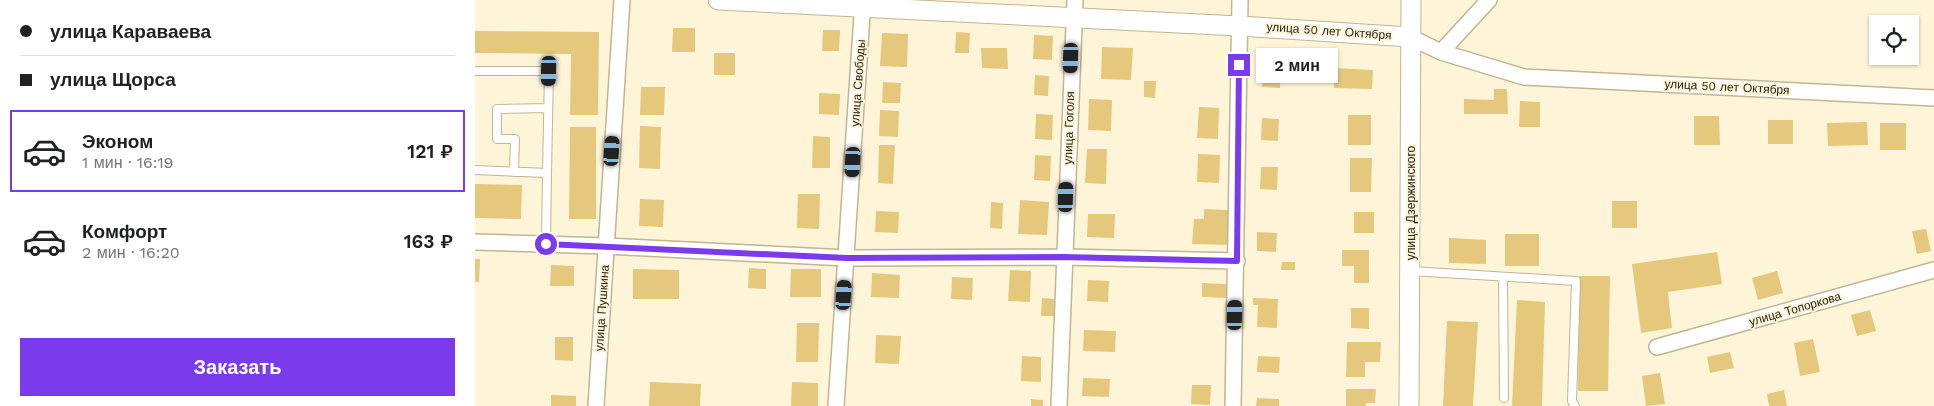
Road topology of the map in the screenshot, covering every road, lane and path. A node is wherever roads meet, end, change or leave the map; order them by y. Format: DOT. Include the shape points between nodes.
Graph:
graph roads {
  1 [pos="622,0"];
  2 [pos="718,0"];
  3 [pos="1241,0"];
  4 [pos="1411,0"];
  5 [pos="1489,0"];
  6 [pos="863,4"];
  7 [pos="1074,9"];
  8 [pos="1239,26"];
  9 [pos="1410,37"];
  10 [pos="1441,52"];
  11 [pos="475,71"];
  12 [pos="1934,98"];
  13 [pos="548,108"];
  14 [pos="475,170"];
  15 [pos="514,172"];
  16 [pos="547,173"];
  17 [pos="475,242"];
  18 [pos="546,244"];
  19 [pos="606,246"];
  20 [pos="1063,257"];
  21 [pos="847,258"];
  22 [pos="1237,261"];
  23 [pos="1934,270"];
  24 [pos="1411,271"];
  25 [pos="1503,278"];
  26 [pos="1657,348"];
  27 [pos="1504,398"];
  28 [pos="596,406"];
  29 [pos="836,406"];
  30 [pos="1059,406"];
  31 [pos="1233,406"];
  32 [pos="1409,406"];
  33 [pos="1575,406"];
  1 -- 19 [label="street, улица Пушкина"];
  2 -- 6 [label="street, улица 50 лет Октября"];
  3 -- 8 [label="street"];
  4 -- 9 [label="street, улица Дзержинского"];
  5 -- 10 [label="street"];
  6 -- 7 [label="street, улица 50 лет Октября"];
  6 -- 21 [label="street, улица Свободы"];
  7 -- 8 [label="street, улица 50 лет Октября"];
  7 -- 20 [label="street, улица Гоголя"];
  8 -- 9 [label="street, улица 50 лет Октября"];
  8 -- 22 [label="street"];
  9 -- 10 [label="street, улица 50 лет Октября"];
  9 -- 24 [label="street, улица Дзержинского"];
  10 -- 12 [label="street, улица 50 лет Октября" via="1524,77"];
  11 -- 13 [label="lane" via="549,71"];
  13 -- 15 [label="lane" via="497,109 497,140 515,139"];
  13 -- 16 [label="lane"];
  14 -- 15 [label="lane"];
  15 -- 16 [label="lane"];
  16 -- 18 [label="lane"];
  17 -- 18 [label="street"];
  18 -- 19 [label="street"];
  19 -- 21 [label="street"];
  19 -- 28 [label="street, улица Пушкина"];
  20 -- 21 [label="street"];
  20 -- 22 [label="street"];
  20 -- 30 [label="street, улица Гоголя"];
  21 -- 29 [label="street, улица Свободы"];
  22 -- 31 [label="street"];
  23 -- 26 [label="street, улица Топоркова"];
  24 -- 25 [label="lane"];
  24 -- 32 [label="street, улица Дзержинского"];
  25 -- 27 [label="lane"];
  25 -- 33 [label="lane" via="1576,281 1572,401"];
}
